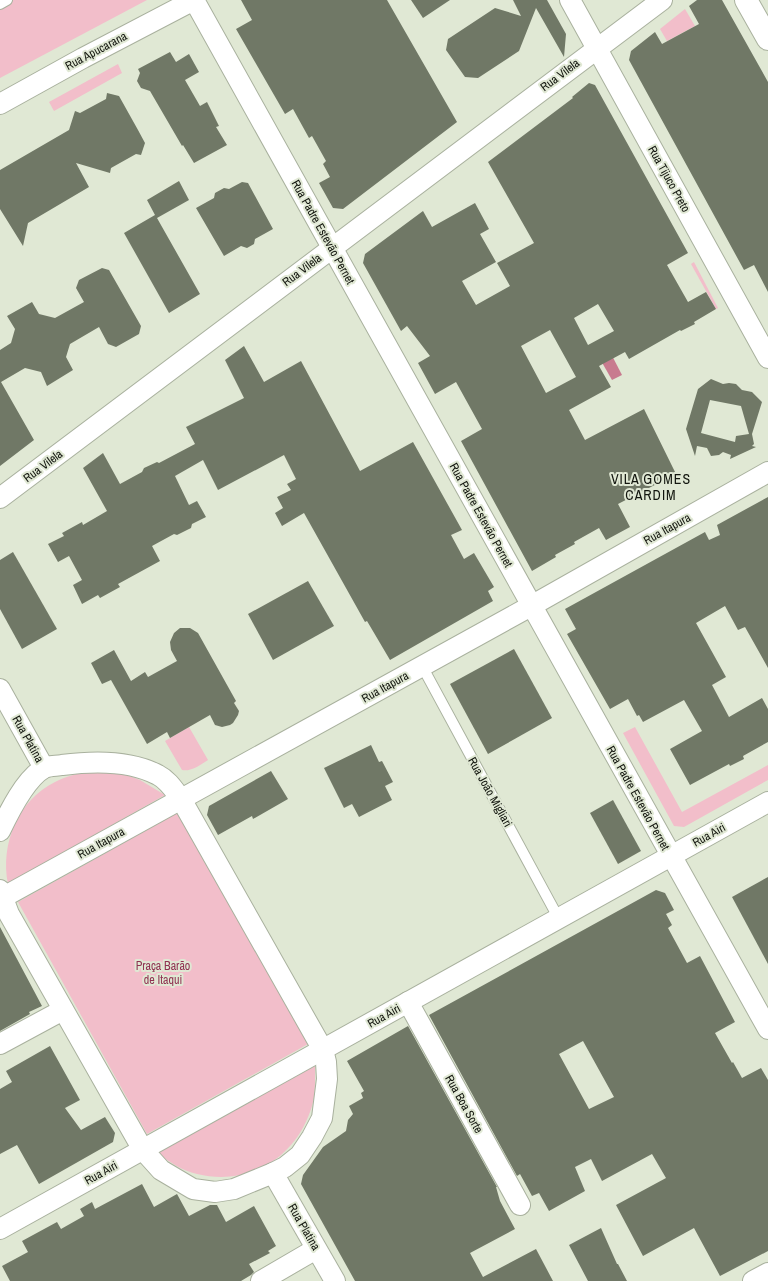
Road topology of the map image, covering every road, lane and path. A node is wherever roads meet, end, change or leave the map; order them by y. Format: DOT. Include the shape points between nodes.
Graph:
graph roads {
  1 [pos="7,0"];
  2 [pos="194,0"];
  3 [pos="570,0"];
  4 [pos="662,0"];
  5 [pos="746,0"];
  6 [pos="0,4"];
  7 [pos="768,39"];
  8 [pos="597,48"];
  9 [pos="0,104"];
  10 [pos="332,248"];
  11 [pos="768,358"];
  12 [pos="768,472"];
  13 [pos="0,498"];
  14 [pos="531,606"];
  15 [pos="422,666"];
  16 [pos="0,688"];
  17 [pos="44,768"];
  18 [pos="181,799"];
  19 [pos="768,802"];
  20 [pos="0,831"];
  21 [pos="671,856"];
  22 [pos="1,895"];
  23 [pos="560,919"];
  24 [pos="408,1002"];
  25 [pos="63,1010"];
  26 [pos="768,1029"];
  27 [pos="0,1044"];
  28 [pos="323,1050"];
  29 [pos="143,1150"];
  30 [pos="273,1173"];
  31 [pos="520,1206"];
  32 [pos="0,1229"];
  33 [pos="316,1250"];
  34 [pos="768,1273"];
  35 [pos="261,1281"];
  36 [pos="334,1281"];
  37 [pos="753,1281"];
  1 -- 6 [label="lane"];
  2 -- 9 [label="street, Rua Apucarana"];
  2 -- 10 [label="street, Rua Padre Estevão Pernet"];
  3 -- 8 [label="street, Rua Tijuco Preto"];
  4 -- 8 [label="street, Rua Vilela"];
  5 -- 7 [label="street"];
  8 -- 10 [label="street, Rua Vilela"];
  8 -- 11 [label="street, Rua Tijuco Preto"];
  10 -- 13 [label="street, Rua Vilela"];
  10 -- 14 [label="street, Rua Padre Estevão Pernet"];
  12 -- 14 [label="street, Rua Itapura"];
  14 -- 15 [label="street, Rua Itapura"];
  14 -- 21 [label="street, Rua Padre Estevão Pernet"];
  15 -- 18 [label="street, Rua Itapura"];
  15 -- 23 [label="lane, Rua João Migliari"];
  16 -- 17 [label="street, Rua Platina"];
  17 -- 18 [label="street" via="93,762 146,769 160,775"];
  17 -- 20 [label="street" via="32,777 15,801"];
  18 -- 22 [label="street, Rua Itapura"];
  18 -- 28 [label="street"];
  19 -- 21 [label="street, Rua Airi"];
  21 -- 23 [label="street, Rua Airi"];
  21 -- 26 [label="street, Rua Padre Estevão Pernet"];
  22 -- 25 [label="street"];
  23 -- 24 [label="street, Rua Airi"];
  24 -- 28 [label="street, Rua Airi"];
  24 -- 31 [label="street, Rua Boa Sorte"];
  25 -- 27 [label="street"];
  25 -- 29 [label="street"];
  28 -- 29 [label="street, Rua Airi"];
  28 -- 30 [label="street" via="327,1078 322,1118 300,1155"];
  29 -- 30 [label="street" via="161,1170 194,1190 216,1192 234,1189"];
  29 -- 32 [label="street, Rua Airi"];
  30 -- 33 [label="street, Rua Platina"];
  33 -- 35 [label="street"];
  33 -- 36 [label="street, Rua Platina"];
  34 -- 37 [label="street"];
}
